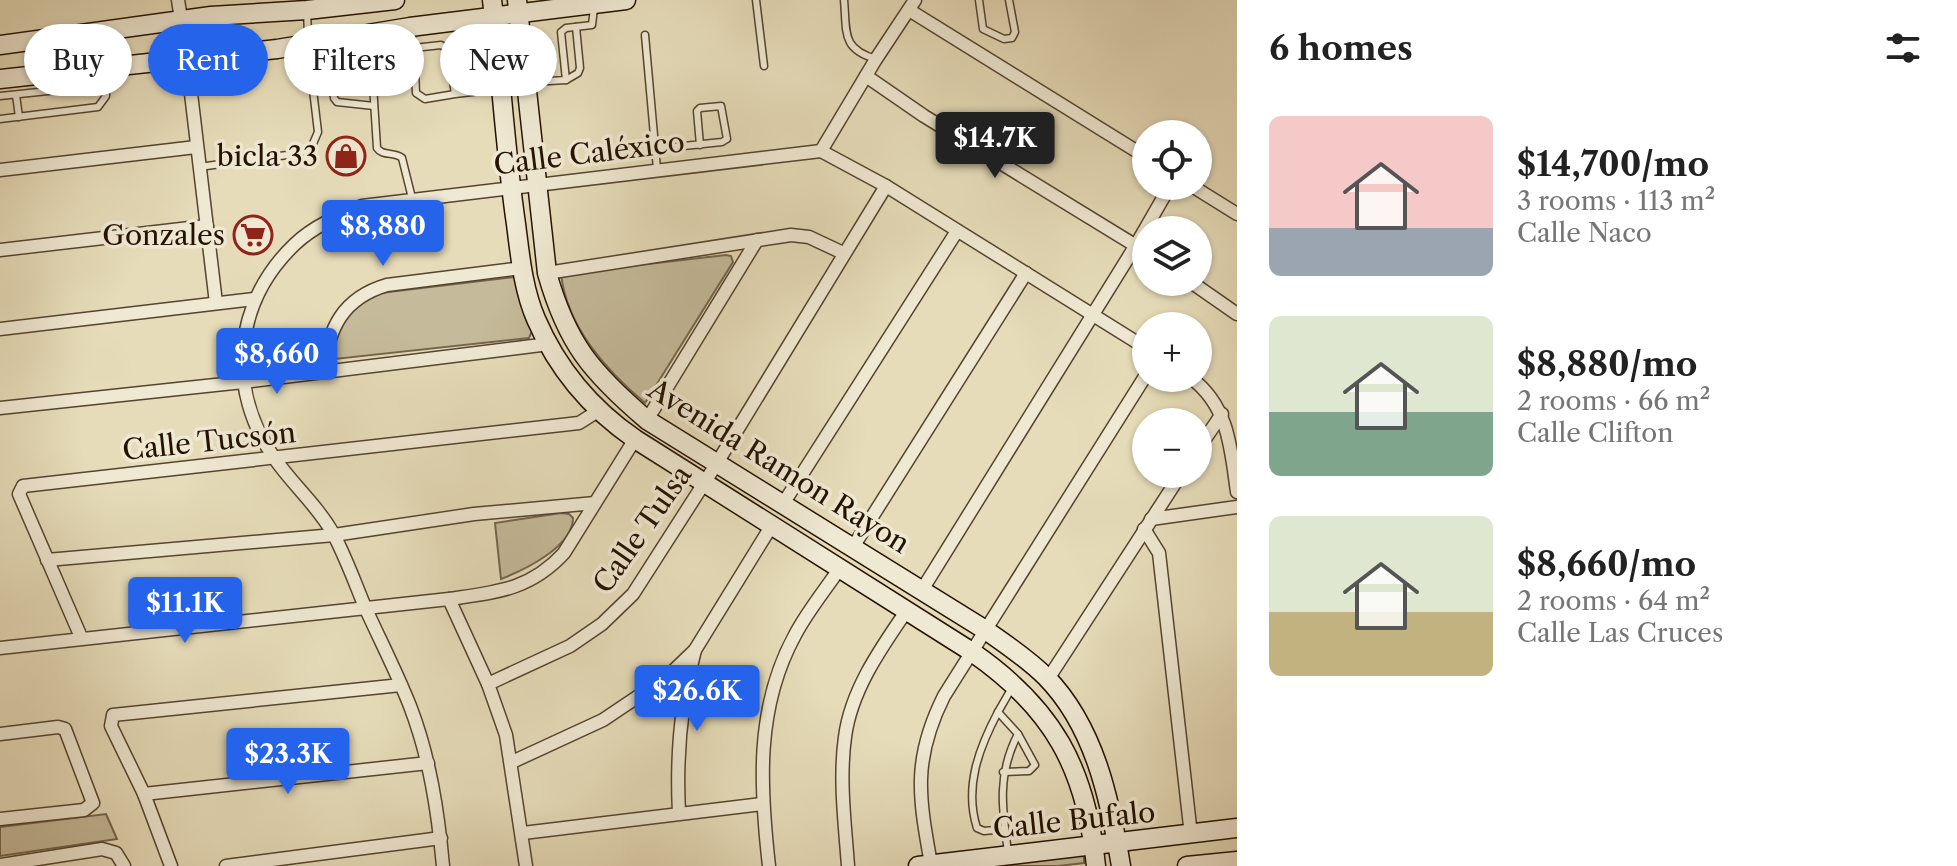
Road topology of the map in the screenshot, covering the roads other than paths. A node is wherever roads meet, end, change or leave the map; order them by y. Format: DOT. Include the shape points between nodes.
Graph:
graph roads {
  1 [pos="178,0"];
  2 [pos="395,0"];
  3 [pos="626,0"];
  4 [pos="756,0"];
  5 [pos="844,0"];
  6 [pos="979,0"];
  7 [pos="1009,0"];
  8 [pos="594,4"];
  9 [pos="912,5"];
  10 [pos="518,7"];
  11 [pos="210,8"];
  12 [pos="493,8"];
  13 [pos="307,10"];
  14 [pos="181,19"];
  15 [pos="307,24"];
  16 [pos="423,24"];
  17 [pos="576,27"];
  18 [pos="645,35"];
  19 [pos="0,45"];
  20 [pos="876,59"];
  21 [pos="764,66"];
  22 [pos="866,76"];
  23 [pos="0,79"];
  24 [pos="24,79"];
  25 [pos="566,80"];
  26 [pos="557,81"];
  27 [pos="24,93"];
  28 [pos="16,95"];
  29 [pos="0,96"];
  30 [pos="106,96"];
  31 [pos="191,96"];
  32 [pos="315,96"];
  33 [pos="334,96"];
  34 [pos="373,96"];
  35 [pos="420,96"];
  36 [pos="443,96"];
  37 [pos="502,96"];
  38 [pos="527,96"];
  39 [pos="374,106"];
  40 [pos="19,117"];
  41 [pos="0,119"];
  42 [pos="700,145"];
  43 [pos="196,147"];
  44 [pos="1132,148"];
  45 [pos="655,149"];
  46 [pos="821,151"];
  47 [pos="199,167"];
  48 [pos="657,169"];
  49 [pos="0,170"];
  50 [pos="536,184"];
  51 [pos="886,186"];
  52 [pos="511,187"];
  53 [pos="412,198"];
  54 [pos="1212,198"];
  55 [pos="1237,214"];
  56 [pos="207,226"];
  57 [pos="957,231"];
  58 [pos="757,240"];
  59 [pos="1132,243"];
  60 [pos="0,250"];
  61 [pos="843,253"];
  62 [pos="1132,261"];
  63 [pos="522,268"];
  64 [pos="547,273"];
  65 [pos="1026,273"];
  66 [pos="1211,296"];
  67 [pos="254,299"];
  68 [pos="216,303"];
  69 [pos="1091,314"];
  70 [pos="1237,314"];
  71 [pos="0,329"];
  72 [pos="1132,339"];
  73 [pos="549,344"];
  74 [pos="324,371"];
  75 [pos="243,382"];
  76 [pos="1135,392"];
  77 [pos="1206,392"];
  78 [pos="0,408"];
  79 [pos="598,411"];
  80 [pos="1222,414"];
  81 [pos="647,420"];
  82 [pos="1212,429"];
  83 [pos="635,439"];
  84 [pos="275,459"];
  85 [pos="717,463"];
  86 [pos="704,483"];
  87 [pos="1171,488"];
  88 [pos="1237,492"];
  89 [pos="595,503"];
  90 [pos="783,504"];
  91 [pos="1237,507"];
  92 [pos="1147,524"];
  93 [pos="772,525"];
  94 [pos="334,535"];
  95 [pos="853,547"];
  96 [pos="47,560"];
  97 [pos="840,568"];
  98 [pos="922,590"];
  99 [pos="449,599"];
  100 [pos="366,608"];
  101 [pos="907,610"];
  102 [pos="987,631"];
  103 [pos="81,637"];
  104 [pos="0,648"];
  105 [pos="695,650"];
  106 [pos="972,652"];
  107 [pos="1048,679"];
  108 [pos="1015,683"];
  109 [pos="488,684"];
  110 [pos="401,685"];
  111 [pos="998,712"];
  112 [pos="0,734"];
  113 [pos="1018,734"];
  114 [pos="512,762"];
  115 [pos="428,763"];
  116 [pos="1003,772"];
  117 [pos="144,794"];
  118 [pos="762,804"];
  119 [pos="679,813"];
  120 [pos="0,819"];
  121 [pos="1237,828"];
  122 [pos="1005,829"];
  123 [pos="523,833"];
  124 [pos="1191,835"];
  125 [pos="441,838"];
  126 [pos="1117,844"];
  127 [pos="1094,846"];
  128 [pos="1008,856"];
  129 [pos="1237,861"];
  130 [pos="0,865"];
  131 [pos="924,865"];
  132 [pos="124,866"];
  133 [pos="171,866"];
  134 [pos="226,866"];
  135 [pos="443,866"];
  136 [pos="526,866"];
  137 [pos="769,866"];
  138 [pos="848,866"];
  139 [pos="1096,866"];
  140 [pos="1121,866"];
  141 [pos="1187,866"];
  1 -- 14 [label="street"];
  2 -- 13 [label="main road"];
  3 -- 8 [label="main road"];
  4 -- 21 [label="lane"];
  5 -- 20 [label="lane" via="848,41 858,54"];
  6 -- 7 [label="lane" via="983,29 1004,39 1015,32"];
  8 -- 10 [label="main road"];
  8 -- 17 [label="lane" via="592,25"];
  9 -- 20 [label="street"];
  9 -- 44 [label="street"];
  10 -- 12 [label="main road"];
  11 -- 13 [label="main road"];
  11 -- 14 [label="main road"];
  12 -- 16 [label="main road"];
  13 -- 15 [label="lane"];
  14 -- 19 [label="main road"];
  17 -- 25 [label="lane" via="580,68"];
  17 -- 25 [label="lane" via="563,29 560,35"];
  18 -- 45 [label="lane"];
  20 -- 22 [label="street"];
  22 -- 46 [label="street"];
  22 -- 59 [label="street"];
  23 -- 24 [label="main road"];
  25 -- 26 [label="lane"];
  27 -- 28 [label="lane"];
  28 -- 29 [label="lane"];
  28 -- 40 [label="lane"];
  30 -- 40 [label="lane" via="98,107"];
  31 -- 43 [label="street"];
  32 -- 47 [label="lane" via="318,132 308,150"];
  33 -- 39 [label="lane" via="337,102"];
  34 -- 39 [label="lane"];
  35 -- 36 [label="lane"];
  37 -- 52 [label="main road, Avenida Ramon Rayon"];
  38 -- 50 [label="main road, Avenida Ramon Rayon"];
  39 -- 53 [label="lane" via="377,148 402,158"];
  40 -- 41 [label="lane"];
  42 -- 42 [label="lane" via="697,111 721,106 727,139"];
  42 -- 45 [label="lane"];
  43 -- 47 [label="street"];
  43 -- 49 [label="street"];
  45 -- 48 [label="lane"];
  46 -- 48 [label="street, Calle Caléxico"];
  46 -- 51 [label="street"];
  47 -- 56 [label="street"];
  48 -- 50 [label="street, Calle Caléxico"];
  50 -- 52 [label="street, Calle Caléxico"];
  50 -- 64 [label="main road, Avenida Ramon Rayon"];
  51 -- 57 [label="street"];
  51 -- 61 [label="street, Calle Tulsa"];
  52 -- 53 [label="street, Calle Caléxico"];
  52 -- 63 [label="main road, Avenida Ramon Rayon"];
  53 -- 67 [label="street, Calle Caléxico" via="362,206 328,220 296,243"];
  54 -- 55 [label="street"];
  56 -- 60 [label="street"];
  56 -- 68 [label="street"];
  57 -- 65 [label="street"];
  57 -- 90 [label="street"];
  58 -- 61 [label="street" via="797,235"];
  58 -- 64 [label="street"];
  58 -- 81 [label="street"];
  61 -- 85 [label="street, Calle Tulsa"];
  62 -- 69 [label="street"];
  63 -- 73 [label="main road, Avenida Ramon Rayon" via="535,317"];
  63 -- 74 [label="street" via="366,291 332,330"];
  64 -- 81 [label="main road, Avenida Ramon Rayon" via="556,304 583,356"];
  65 -- 69 [label="street"];
  65 -- 95 [label="street"];
  66 -- 70 [label="street"];
  67 -- 68 [label="street"];
  67 -- 75 [label="street, Calle Caléxico"];
  68 -- 71 [label="street"];
  69 -- 72 [label="street"];
  69 -- 98 [label="street"];
  73 -- 74 [label="street"];
  73 -- 79 [label="main road, Avenida Ramon Rayon"];
  74 -- 75 [label="street"];
  75 -- 78 [label="street"];
  75 -- 84 [label="street, Calle Caléxico" via="247,406"];
  76 -- 102 [label="street"];
  77 -- 80 [label="street"];
  79 -- 83 [label="main road, Avenida Ramon Rayon"];
  79 -- 84 [label="street, Calle Tucsón" via="579,423"];
  80 -- 82 [label="street"];
  80 -- 88 [label="street"];
  81 -- 85 [label="main road, Avenida Ramon Rayon"];
  83 -- 86 [label="main road, Avenida Ramon Rayon"];
  83 -- 89 [label="street"];
  84 -- 94 [label="street, Calle Caléxico"];
  84 -- 96 [label="street, Calle Tucsón" via="27,484 19,494"];
  85 -- 86 [label="street, Calle Tulsa"];
  85 -- 90 [label="main road, Avenida Ramon Rayon"];
  86 -- 93 [label="main road, Avenida Ramon Rayon"];
  86 -- 109 [label="street, Calle Tulsa" via="633,594 602,624 570,646"];
  87 -- 92 [label="street"];
  89 -- 94 [label="street"];
  89 -- 99 [label="street" via="564,553 531,581 509,590"];
  90 -- 95 [label="main road, Avenida Ramon Rayon"];
  91 -- 92 [label="street"];
  92 -- 107 [label="street"];
  92 -- 124 [label="street" via="1159,553"];
  93 -- 97 [label="main road, Avenida Ramon Rayon"];
  93 -- 105 [label="street"];
  94 -- 96 [label="street"];
  94 -- 100 [label="street, Calle Caléxico"];
  95 -- 98 [label="main road, Avenida Ramon Rayon"];
  96 -- 103 [label="street"];
  97 -- 101 [label="main road, Avenida Ramon Rayon"];
  97 -- 118 [label="street" via="795,635 774,682 762,739"];
  98 -- 102 [label="main road, Avenida Ramon Rayon"];
  99 -- 100 [label="street"];
  99 -- 109 [label="street"];
  100 -- 103 [label="street"];
  100 -- 110 [label="street, Calle Caléxico"];
  101 -- 106 [label="main road, Avenida Ramon Rayon"];
  101 -- 138 [label="street" via="859,689 845,735 842,783"];
  102 -- 106 [label="street"];
  102 -- 107 [label="main road, Avenida Ramon Rayon"];
  103 -- 104 [label="street"];
  105 -- 114 [label="street" via="667,677 603,720"];
  105 -- 119 [label="street" via="680,727"];
  106 -- 108 [label="main road, Avenida Ramon Rayon"];
  106 -- 131 [label="street" via="944,696 922,751"];
  107 -- 126 [label="main road, Avenida Ramon Rayon" via="1068,705 1100,769"];
  108 -- 111 [label="lane"];
  108 -- 127 [label="main road, Avenida Ramon Rayon" via="1038,708 1075,769"];
  109 -- 114 [label="street"];
  110 -- 115 [label="street, Calle Caléxico"];
  110 -- 117 [label="street" via="113,715 111,726"];
  111 -- 113 [label="lane"];
  111 -- 122 [label="lane" via="981,745 973,791 977,828"];
  112 -- 120 [label="street" via="58,727 67,732 93,803 84,810"];
  113 -- 116 [label="lane"];
  113 -- 116 [label="lane" via="1035,765 1029,771"];
  114 -- 123 [label="street"];
  115 -- 117 [label="street"];
  115 -- 125 [label="street, Calle Caléxico"];
  116 -- 122 [label="lane"];
  117 -- 133 [label="street"];
  118 -- 119 [label="street"];
  118 -- 137 [label="street"];
  119 -- 123 [label="street"];
  121 -- 124 [label="main road, Calle Bufalo"];
  122 -- 128 [label="lane"];
  123 -- 136 [label="street"];
  124 -- 126 [label="main road, Calle Bufalo"];
  125 -- 134 [label="street"];
  125 -- 135 [label="street, Calle Caléxico"];
  126 -- 127 [label="main road, Calle Bufalo"];
  126 -- 140 [label="main road, Avenida Ramon Rayon"];
  127 -- 128 [label="main road, Calle Bufalo"];
  127 -- 139 [label="main road, Avenida Ramon Rayon"];
  128 -- 131 [label="main road, Calle Bufalo"];
  129 -- 141 [label="main road"];
  130 -- 132 [label="street" via="102,849 110,850"];
}
